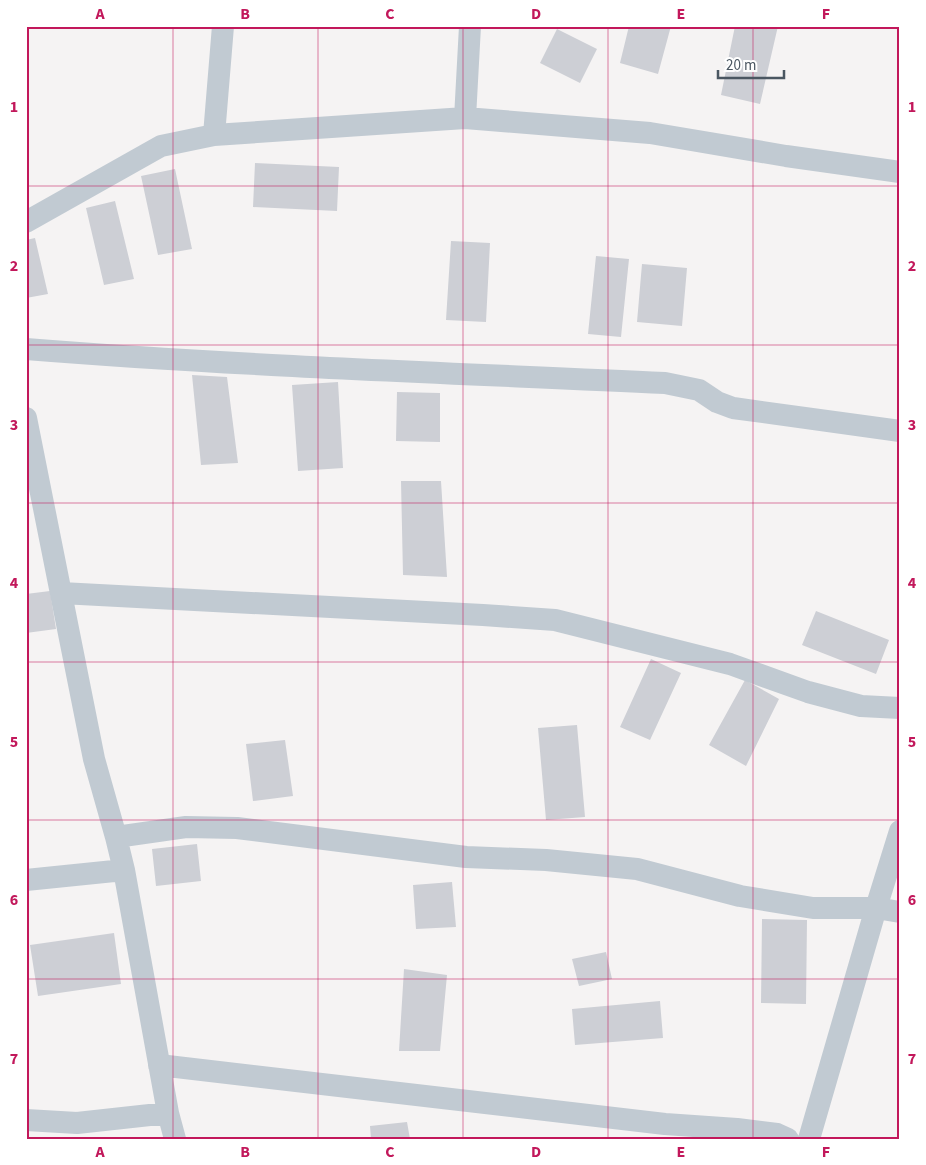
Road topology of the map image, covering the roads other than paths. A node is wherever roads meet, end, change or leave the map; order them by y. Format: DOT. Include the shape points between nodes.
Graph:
graph roads {
  1 [pos="224,26"];
  2 [pos="470,26"];
  3 [pos="465,118"];
  4 [pos="214,134"];
  5 [pos="900,172"];
  6 [pos="26,222"];
  7 [pos="26,348"];
  8 [pos="26,418"];
  9 [pos="900,431"];
  10 [pos="61,593"];
  11 [pos="900,708"];
  12 [pos="900,831"];
  13 [pos="116,836"];
  14 [pos="124,870"];
  15 [pos="26,880"];
  16 [pos="876,908"];
  17 [pos="900,912"];
  18 [pos="159,1065"];
  19 [pos="168,1113"];
  20 [pos="26,1120"];
  21 [pos="176,1139"];
  22 [pos="788,1139"];
  23 [pos="809,1139"];
  1 -- 4 [label="street"];
  2 -- 3 [label="street"];
  3 -- 4 [label="street"];
  3 -- 5 [label="street" via="650,133"];
  4 -- 6 [label="street" via="161,146"];
  7 -- 9 [label="street" via="271,365 665,383 699,390 733,408"];
  8 -- 10 [label="street"];
  10 -- 11 [label="street" via="555,620 730,664 808,692 861,706"];
  10 -- 13 [label="street" via="94,759"];
  12 -- 16 [label="street"];
  13 -- 14 [label="street"];
  13 -- 16 [label="street" via="186,827 237,828 466,856 637,869 740,896 813,908"];
  14 -- 15 [label="street"];
  14 -- 18 [label="street"];
  16 -- 17 [label="street"];
  16 -- 23 [label="street"];
  18 -- 19 [label="street"];
  18 -- 22 [label="street" via="665,1124 737,1129 778,1134"];
  19 -- 20 [label="street" via="77,1123"];
  19 -- 21 [label="street"];
}
